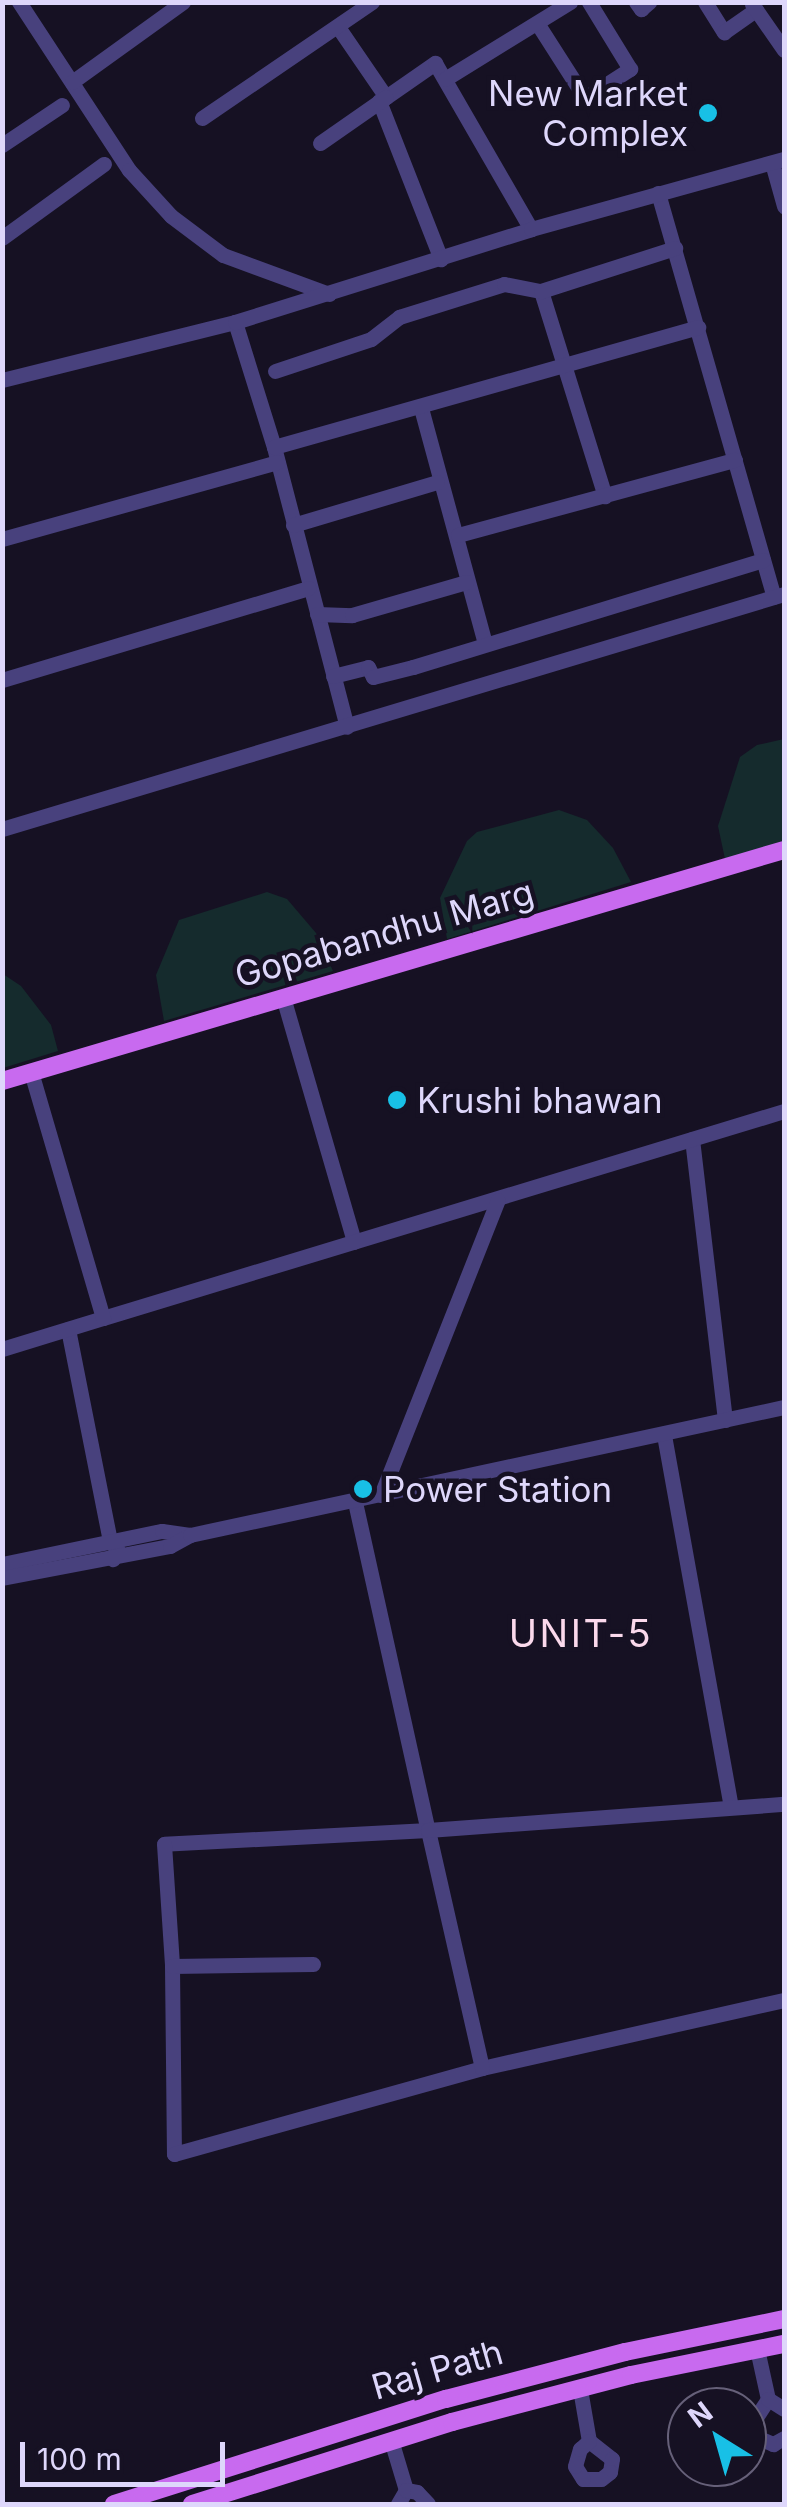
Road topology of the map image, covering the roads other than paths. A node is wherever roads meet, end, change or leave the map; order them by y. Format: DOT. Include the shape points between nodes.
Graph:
graph roads {
  1 [pos="19,2"];
  2 [pos="183,2"];
  3 [pos="372,2"];
  4 [pos="570,2"];
  5 [pos="589,2"];
  6 [pos="636,2"];
  7 [pos="648,2"];
  8 [pos="705,2"];
  9 [pos="753,6"];
  10 [pos="537,23"];
  11 [pos="338,27"];
  12 [pos="784,50"];
  13 [pos="445,79"];
  14 [pos="72,82"];
  15 [pos="383,99"];
  16 [pos="62,104"];
  17 [pos="202,118"];
  18 [pos="320,143"];
  19 [pos="2,145"];
  20 [pos="778,161"];
  21 [pos="104,164"];
  22 [pos="658,193"];
  23 [pos="784,206"];
  24 [pos="532,230"];
  25 [pos="2,238"];
  26 [pos="675,248"];
  27 [pos="441,259"];
  28 [pos="542,291"];
  29 [pos="329,294"];
  30 [pos="235,322"];
  31 [pos="698,327"];
  32 [pos="565,362"];
  33 [pos="275,372"];
  34 [pos="2,380"];
  35 [pos="421,408"];
  36 [pos="275,454"];
  37 [pos="736,460"];
  38 [pos="438,482"];
  39 [pos="605,496"];
  40 [pos="293,525"];
  41 [pos="458,535"];
  42 [pos="2,539"];
  43 [pos="763,560"];
  44 [pos="466,582"];
  45 [pos="309,588"];
  46 [pos="779,595"];
  47 [pos="316,614"];
  48 [pos="484,643"];
  49 [pos="333,676"];
  50 [pos="2,680"];
  51 [pos="347,727"];
  52 [pos="2,830"];
  53 [pos="784,850"];
  54 [pos="283,997"];
  55 [pos="31,1072"];
  56 [pos="2,1081"];
  57 [pos="784,1111"];
  58 [pos="692,1139"];
  59 [pos="498,1200"];
  60 [pos="354,1242"];
  61 [pos="103,1318"];
  62 [pos="68,1329"];
  63 [pos="2,1349"];
  64 [pos="784,1408"];
  65 [pos="725,1420"];
  66 [pos="664,1435"];
  67 [pos="381,1494"];
  68 [pos="355,1502"];
  69 [pos="190,1535"];
  70 [pos="110,1542"];
  71 [pos="113,1559"];
  72 [pos="2,1564"];
  73 [pos="2,1578"];
  74 [pos="784,1804"];
  75 [pos="731,1807"];
  76 [pos="428,1830"];
  77 [pos="313,1964"];
  78 [pos="172,1966"];
  79 [pos="784,2000"];
  80 [pos="482,2068"];
  81 [pos="784,2320"];
  82 [pos="784,2344"];
  83 [pos="757,2350"];
  84 [pos="580,2389"];
  85 [pos="768,2399"];
  86 [pos="784,2409"];
  87 [pos="784,2438"];
  88 [pos="391,2440"];
  89 [pos="589,2440"];
  90 [pos="402,2497"];
  91 [pos="213,2500"];
  92 [pos="114,2504"];
  93 [pos="192,2504"];
  94 [pos="428,2504"];
  1 -- 14 [label="street"];
  2 -- 14 [label="street"];
  3 -- 11 [label="street"];
  4 -- 10 [label="street"];
  5 -- 10 [label="street" via="630,69 585,98"];
  6 -- 7 [label="street" via="641,8"];
  8 -- 9 [label="street" via="724,32"];
  9 -- 12 [label="street"];
  10 -- 13 [label="street"];
  11 -- 15 [label="street"];
  11 -- 17 [label="street"];
  13 -- 15 [label="street" via="435,63"];
  13 -- 24 [label="street"];
  14 -- 29 [label="street" via="129,170 171,216 224,255"];
  15 -- 18 [label="street"];
  15 -- 27 [label="street"];
  16 -- 19 [label="street"];
  20 -- 22 [label="street"];
  20 -- 23 [label="street"];
  21 -- 25 [label="street"];
  22 -- 24 [label="street"];
  22 -- 26 [label="street"];
  24 -- 27 [label="street"];
  26 -- 28 [label="street"];
  26 -- 31 [label="street"];
  27 -- 29 [label="street"];
  28 -- 32 [label="street"];
  28 -- 33 [label="street" via="504,284 398,316 371,339"];
  29 -- 30 [label="street"];
  30 -- 34 [label="street"];
  30 -- 36 [label="street"];
  31 -- 32 [label="street"];
  31 -- 37 [label="street"];
  32 -- 35 [label="street"];
  32 -- 39 [label="street"];
  35 -- 36 [label="street"];
  35 -- 38 [label="street"];
  36 -- 40 [label="street"];
  36 -- 42 [label="street"];
  37 -- 39 [label="street"];
  37 -- 43 [label="street"];
  38 -- 40 [label="street"];
  38 -- 41 [label="street"];
  39 -- 41 [label="street"];
  40 -- 45 [label="street"];
  41 -- 44 [label="street"];
  43 -- 46 [label="street"];
  43 -- 48 [label="street"];
  44 -- 47 [label="street" via="352,614"];
  44 -- 48 [label="street"];
  45 -- 47 [label="street"];
  45 -- 50 [label="street"];
  46 -- 51 [label="street"];
  47 -- 49 [label="street"];
  48 -- 49 [label="street" via="373,677 368,667"];
  49 -- 51 [label="street"];
  51 -- 52 [label="street"];
  53 -- 54 [label="main road, Gopabandhu Marg"];
  54 -- 55 [label="main road, Gopabandhu Marg"];
  54 -- 60 [label="street"];
  55 -- 56 [label="main road, Gopabandhu Marg"];
  55 -- 61 [label="street"];
  57 -- 58 [label="street"];
  58 -- 59 [label="street"];
  58 -- 65 [label="street"];
  59 -- 60 [label="street"];
  59 -- 67 [label="street"];
  60 -- 61 [label="street"];
  61 -- 62 [label="street"];
  62 -- 63 [label="street"];
  62 -- 70 [label="street"];
  64 -- 65 [label="street"];
  65 -- 66 [label="street"];
  66 -- 67 [label="street"];
  66 -- 75 [label="street"];
  67 -- 68 [label="street"];
  68 -- 69 [label="street"];
  68 -- 76 [label="street"];
  69 -- 70 [label="street" via="162,1532"];
  69 -- 71 [label="street"];
  70 -- 71 [label="street" via="117,1548"];
  70 -- 72 [label="street"];
  71 -- 73 [label="street"];
  74 -- 75 [label="street"];
  75 -- 76 [label="street"];
  76 -- 78 [label="street" via="164,1844"];
  76 -- 80 [label="street"];
  77 -- 78 [label="street"];
  78 -- 80 [label="street" via="174,2154"];
  79 -- 80 [label="street"];
  81 -- 92 [label="main road, Raj Path" via="625,2352 446,2399"];
  82 -- 83 [label="main road, Raj Path"];
  83 -- 84 [label="main road, Raj Path"];
  83 -- 85 [label="street"];
  84 -- 88 [label="main road, Raj Path"];
  84 -- 89 [label="street"];
  85 -- 86 [label="street"];
  85 -- 87 [label="street" via="750,2427 773,2444"];
  88 -- 90 [label="street"];
  88 -- 91 [label="main road, Raj Path"];
  90 -- 94 [label="street" via="417,2492"];
  91 -- 93 [label="main road, Raj Path"];
}
